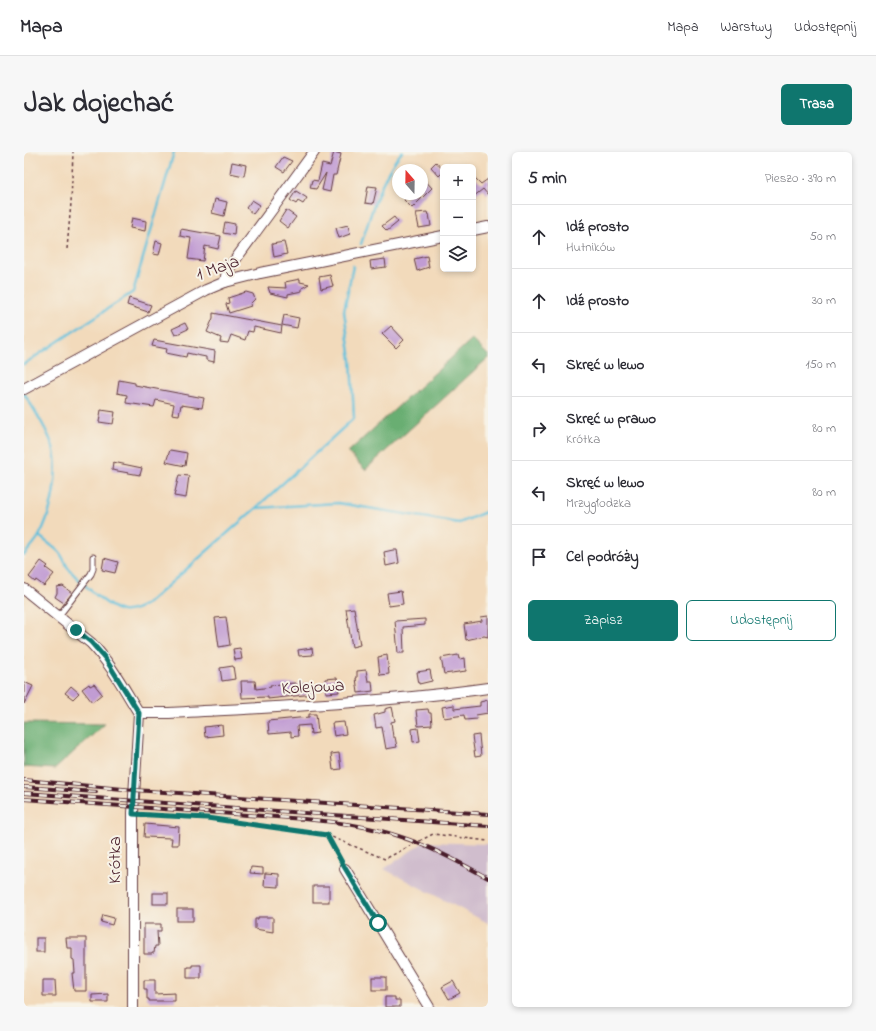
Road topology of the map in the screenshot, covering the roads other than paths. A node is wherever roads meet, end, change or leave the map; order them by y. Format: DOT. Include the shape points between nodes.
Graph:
graph roads {
  1 [pos="314,152"];
  2 [pos="488,227"];
  3 [pos="476,229"];
  4 [pos="440,237"];
  5 [pos="225,282"];
  6 [pos="24,388"];
  7 [pos="93,557"];
  8 [pos="24,589"];
  9 [pos="58,617"];
  10 [pos="488,688"];
  11 [pos="139,713"];
  12 [pos="345,868"];
  13 [pos="133,1007"];
  14 [pos="429,1007"];
  1 -- 5 [label="street" via="227,271"];
  2 -- 3 [label="street"];
  4 -- 5 [label="street, 1 Maja"];
  5 -- 6 [label="street, 1 Maja"];
  7 -- 9 [label="lane" via="93,569"];
  8 -- 9 [label="street"];
  9 -- 11 [label="street" via="91,642 105,658"];
  10 -- 11 [label="street, Kolejowa" via="349,703"];
  11 -- 13 [label="street, Krótka" via="133,814"];
  12 -- 14 [label="street"];
}
